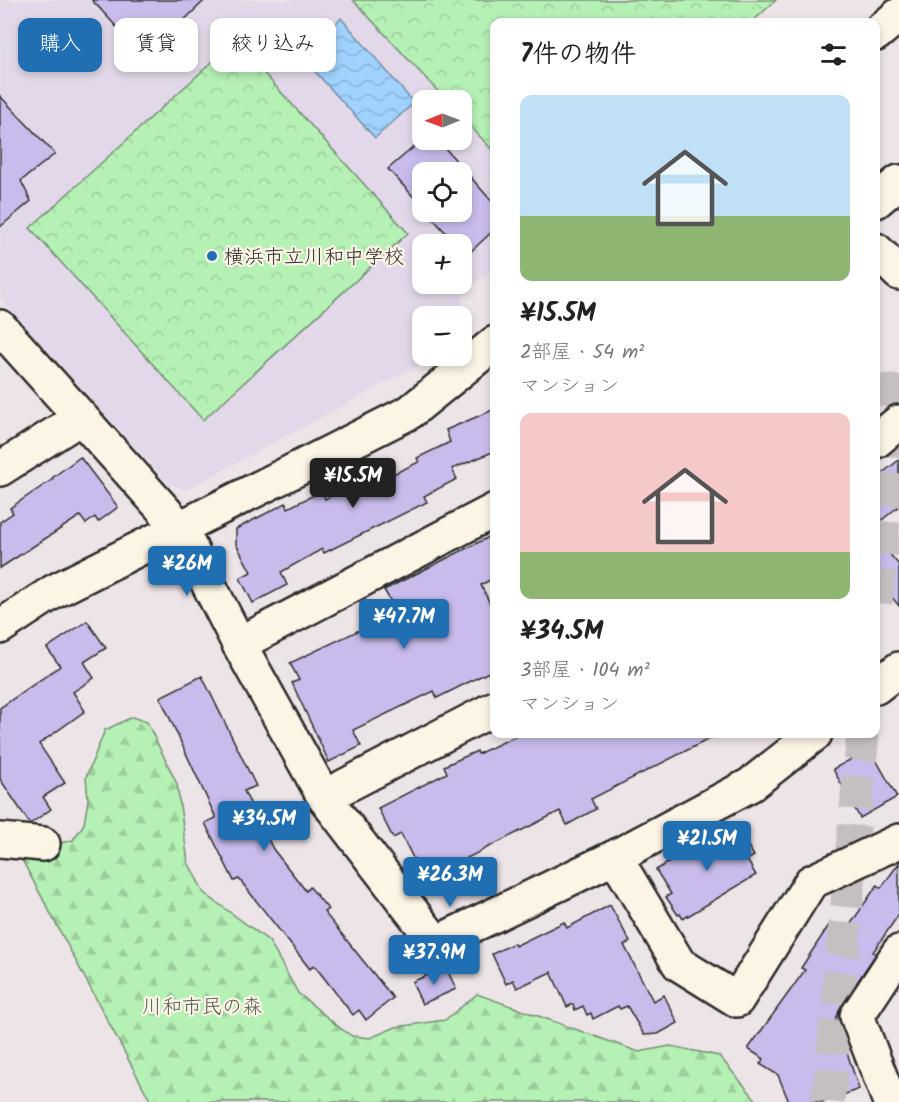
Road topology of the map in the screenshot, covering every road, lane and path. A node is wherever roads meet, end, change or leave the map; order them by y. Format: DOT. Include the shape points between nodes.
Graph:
graph roads {
  1 [pos="899,15"];
  2 [pos="880,31"];
  3 [pos="899,182"];
  4 [pos="880,198"];
  5 [pos="880,254"];
  6 [pos="899,273"];
  7 [pos="0,327"];
  8 [pos="490,347"];
  9 [pos="80,418"];
  10 [pos="899,422"];
  11 [pos="880,438"];
  12 [pos="0,470"];
  13 [pos="490,513"];
  14 [pos="180,528"];
  15 [pos="0,627"];
  16 [pos="239,644"];
  17 [pos="899,669"];
  18 [pos="880,684"];
  19 [pos="490,711"];
  20 [pos="810,738"];
  21 [pos="324,797"];
  22 [pos="0,840"];
  23 [pos="899,841"];
  24 [pos="44,844"];
  25 [pos="615,857"];
  26 [pos="899,952"];
  27 [pos="890,1102"];
  1 -- 2 [label="street"];
  3 -- 4 [label="street"];
  5 -- 6 [label="street"];
  7 -- 9 [label="street"];
  8 -- 14 [label="street" via="410,412"];
  9 -- 12 [label="street"];
  9 -- 14 [label="street"];
  10 -- 11 [label="street"];
  13 -- 16 [label="street"];
  14 -- 15 [label="street" via="53,592"];
  14 -- 16 [label="street"];
  16 -- 21 [label="street"];
  17 -- 18 [label="street"];
  19 -- 21 [label="street"];
  20 -- 25 [label="street" via="750,785"];
  21 -- 25 [label="street" via="436,944"];
  22 -- 24 [label="street"];
  23 -- 25 [label="street" via="811,882 737,1000 679,964"];
  26 -- 27 [label="street" via="857,1016"];
}
